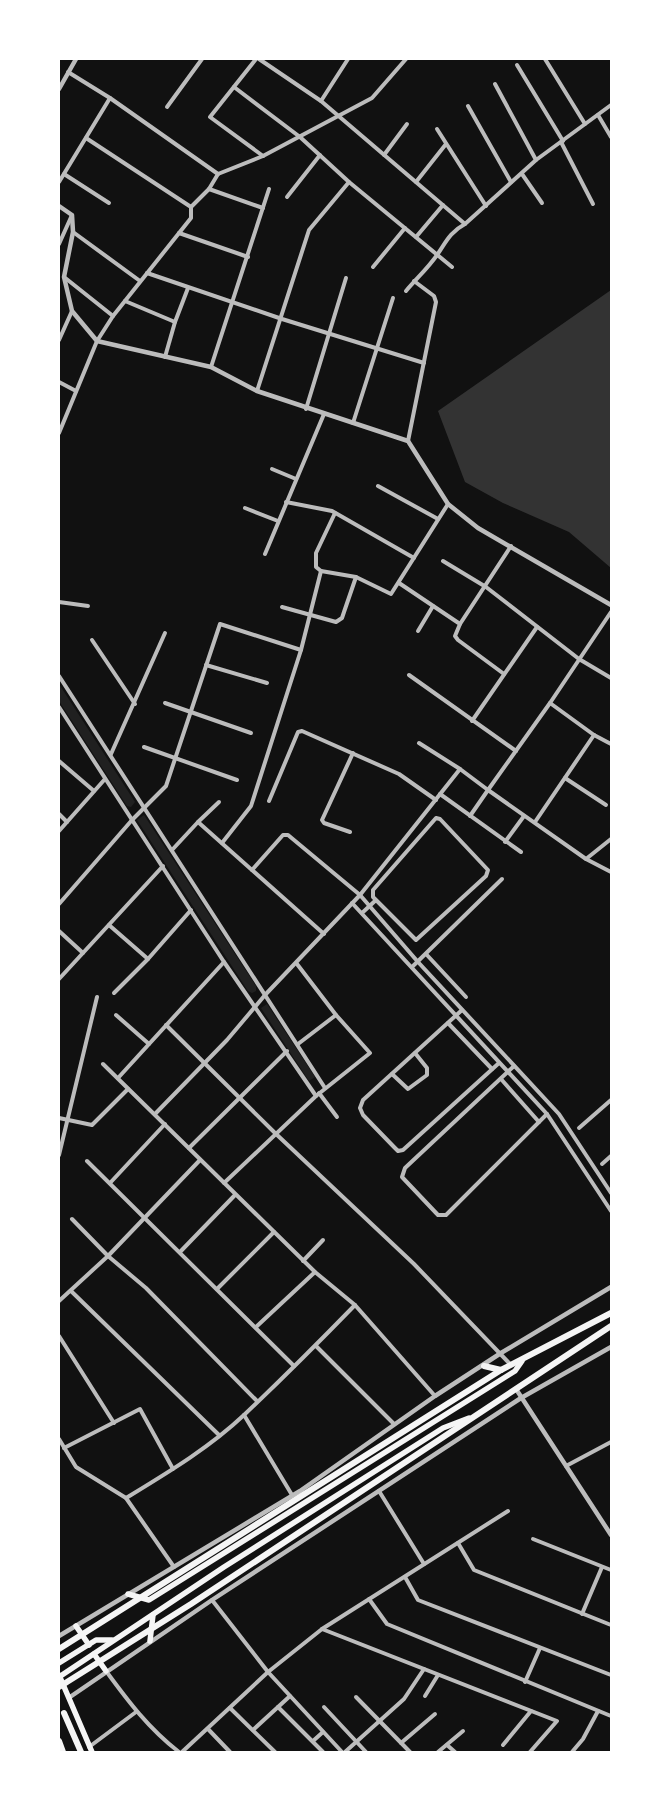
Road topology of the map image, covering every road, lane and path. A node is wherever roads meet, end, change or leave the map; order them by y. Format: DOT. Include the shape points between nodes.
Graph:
graph roads {
  1 [pos="76,59"];
  2 [pos="202,59"];
  3 [pos="258,59"];
  4 [pos="348,59"];
  5 [pos="406,59"];
  6 [pos="545,59"];
  7 [pos="517,65"];
  8 [pos="68,72"];
  9 [pos="495,84"];
  10 [pos="234,87"];
  11 [pos="59,89"];
  12 [pos="110,98"];
  13 [pos="320,101"];
  14 [pos="611,105"];
  15 [pos="468,106"];
  16 [pos="167,107"];
  17 [pos="598,115"];
  18 [pos="338,116"];
  19 [pos="407,124"];
  20 [pos="585,124"];
  21 [pos="437,129"];
  22 [pos="300,137"];
  23 [pos="611,137"];
  24 [pos="86,138"];
  25 [pos="562,142"];
  26 [pos="446,144"];
  27 [pos="320,155"];
  28 [pos="384,155"];
  29 [pos="263,156"];
  30 [pos="536,160"];
  31 [pos="64,174"];
  32 [pos="218,174"];
  33 [pos="522,174"];
  34 [pos="59,182"];
  35 [pos="349,182"];
  36 [pos="416,182"];
  37 [pos="511,182"];
  38 [pos="209,189"];
  39 [pos="269,189"];
  40 [pos="287,197"];
  41 [pos="109,203"];
  42 [pos="542,203"];
  43 [pos="593,204"];
  44 [pos="443,205"];
  45 [pos="59,206"];
  46 [pos="486,206"];
  47 [pos="191,207"];
  48 [pos="262,208"];
  49 [pos="72,215"];
  50 [pos="465,224"];
  51 [pos="405,228"];
  52 [pos="73,232"];
  53 [pos="179,233"];
  54 [pos="416,237"];
  55 [pos="59,244"];
  56 [pos="437,255"];
  57 [pos="248,258"];
  58 [pos="373,267"];
  59 [pos="452,267"];
  60 [pos="147,274"];
  61 [pos="64,277"];
  62 [pos="346,278"];
  63 [pos="140,281"];
  64 [pos="414,281"];
  65 [pos="188,288"];
  66 [pos="406,291"];
  67 [pos="393,298"];
  68 [pos="125,301"];
  69 [pos="233,304"];
  70 [pos="72,311"];
  71 [pos="113,316"];
  72 [pos="282,319"];
  73 [pos="176,322"];
  74 [pos="330,335"];
  75 [pos="59,340"];
  76 [pos="97,341"];
  77 [pos="375,349"];
  78 [pos="164,357"];
  79 [pos="424,364"];
  80 [pos="211,367"];
  81 [pos="59,382"];
  82 [pos="76,391"];
  83 [pos="257,392"];
  84 [pos="306,409"];
  85 [pos="324,414"];
  86 [pos="353,423"];
  87 [pos="59,433"];
  88 [pos="408,441"];
  89 [pos="272,469"];
  90 [pos="296,479"];
  91 [pos="378,486"];
  92 [pos="286,502"];
  93 [pos="448,504"];
  94 [pos="245,508"];
  95 [pos="335,513"];
  96 [pos="438,520"];
  97 [pos="278,521"];
  98 [pos="511,546"];
  99 [pos="265,554"];
  100 [pos="414,558"];
  101 [pos="443,561"];
  102 [pos="321,571"];
  103 [pos="356,577"];
  104 [pos="399,583"];
  105 [pos="486,587"];
  106 [pos="59,602"];
  107 [pos="611,605"];
  108 [pos="88,606"];
  109 [pos="433,606"];
  110 [pos="282,607"];
  111 [pos="611,612"];
  112 [pos="311,614"];
  113 [pos="460,624"];
  114 [pos="537,627"];
  115 [pos="418,631"];
  116 [pos="165,633"];
  117 [pos="92,640"];
  118 [pos="301,650"];
  119 [pos="580,659"];
  120 [pos="206,665"];
  121 [pos="504,674"];
  122 [pos="409,675"];
  123 [pos="59,676"];
  124 [pos="611,678"];
  125 [pos="267,684"];
  126 [pos="165,703"];
  127 [pos="550,703"];
  128 [pos="135,704"];
  129 [pos="59,707"];
  130 [pos="190,711"];
  131 [pos="472,722"];
  132 [pos="251,733"];
  133 [pos="594,735"];
  134 [pos="418,743"];
  135 [pos="611,744"];
  136 [pos="144,747"];
  137 [pos="516,751"];
  138 [pos="353,753"];
  139 [pos="111,754"];
  140 [pos="175,758"];
  141 [pos="59,761"];
  142 [pos="460,768"];
  143 [pos="565,778"];
  144 [pos="105,779"];
  145 [pos="237,780"];
  146 [pos="488,790"];
  147 [pos="94,791"];
  148 [pos="440,794"];
  149 [pos="436,800"];
  150 [pos="269,801"];
  151 [pos="219,802"];
  152 [pos="606,805"];
  153 [pos="145,808"];
  154 [pos="59,814"];
  155 [pos="470,816"];
  156 [pos="524,816"];
  157 [pos="132,820"];
  158 [pos="67,822"];
  159 [pos="198,822"];
  160 [pos="535,822"];
  161 [pos="59,831"];
  162 [pos="350,832"];
  163 [pos="611,839"];
  164 [pos="505,842"];
  165 [pos="222,843"];
  166 [pos="172,850"];
  167 [pos="521,852"];
  168 [pos="586,859"];
  169 [pos="163,866"];
  170 [pos="252,870"];
  171 [pos="611,872"];
  172 [pos="502,879"];
  173 [pos="360,895"];
  174 [pos="376,900"];
  175 [pos="352,903"];
  176 [pos="59,904"];
  177 [pos="370,906"];
  178 [pos="383,907"];
  179 [pos="191,910"];
  180 [pos="362,913"];
  181 [pos="376,914"];
  182 [pos="109,925"];
  183 [pos="59,931"];
  184 [pos="324,934"];
  185 [pos="83,953"];
  186 [pos="426,954"];
  187 [pos="148,959"];
  188 [pos="224,962"];
  189 [pos="418,962"];
  190 [pos="297,964"];
  191 [pos="412,967"];
  192 [pos="59,979"];
  193 [pos="114,993"];
  194 [pos="265,995"];
  195 [pos="97,996"];
  196 [pos="466,997"];
  197 [pos="256,1006"];
  198 [pos="462,1010"];
  199 [pos="116,1014"];
  200 [pos="336,1015"];
  201 [pos="456,1016"];
  202 [pos="448,1023"];
  203 [pos="166,1025"];
  204 [pos="149,1044"];
  205 [pos="298,1044"];
  206 [pos="287,1051"];
  207 [pos="415,1053"];
  208 [pos="204,1063"];
  209 [pos="499,1063"];
  210 [pos="103,1064"];
  211 [pos="514,1066"];
  212 [pos="492,1069"];
  213 [pos="508,1072"];
  214 [pos="392,1074"];
  215 [pos="118,1078"];
  216 [pos="500,1079"];
  217 [pos="325,1088"];
  218 [pos="128,1089"];
  219 [pos="317,1094"];
  220 [pos="239,1097"];
  221 [pos="611,1100"];
  222 [pos="155,1114"];
  223 [pos="547,1114"];
  224 [pos="337,1117"];
  225 [pos="59,1118"];
  226 [pos="68,1120"];
  227 [pos="539,1122"];
  228 [pos="565,1122"];
  229 [pos="165,1124"];
  230 [pos="557,1128"];
  231 [pos="579,1128"];
  232 [pos="275,1133"];
  233 [pos="189,1148"];
  234 [pos="59,1155"];
  235 [pos="611,1156"];
  236 [pos="200,1160"];
  237 [pos="87,1161"];
  238 [pos="602,1164"];
  239 [pos="110,1183"];
  240 [pos="224,1183"];
  241 [pos="611,1193"];
  242 [pos="235,1195"];
  243 [pos="611,1211"];
  244 [pos="145,1217"];
  245 [pos="72,1219"];
  246 [pos="274,1232"];
  247 [pos="322,1240"];
  248 [pos="180,1252"];
  249 [pos="108,1256"];
  250 [pos="303,1261"];
  251 [pos="315,1272"];
  252 [pos="611,1287"];
  253 [pos="217,1288"];
  254 [pos="71,1291"];
  255 [pos="59,1301"];
  256 [pos="355,1304"];
  257 [pos="611,1313"];
  258 [pos="611,1326"];
  259 [pos="256,1327"];
  260 [pos="59,1336"];
  261 [pos="316,1346"];
  262 [pos="611,1347"];
  263 [pos="501,1353"];
  264 [pos="522,1361"];
  265 [pos="511,1365"];
  266 [pos="294,1366"];
  267 [pos="484,1366"];
  268 [pos="501,1370"];
  269 [pos="516,1390"];
  270 [pos="435,1396"];
  271 [pos="521,1398"];
  272 [pos="257,1401"];
  273 [pos="478,1414"];
  274 [pos="244,1415"];
  275 [pos="114,1423"];
  276 [pos="394,1424"];
  277 [pos="219,1436"];
  278 [pos="59,1439"];
  279 [pos="611,1442"];
  280 [pos="64,1448"];
  281 [pos="566,1466"];
  282 [pos="173,1469"];
  283 [pos="379,1491"];
  284 [pos="292,1495"];
  285 [pos="126,1498"];
  286 [pos="508,1511"];
  287 [pos="611,1535"];
  288 [pos="533,1539"];
  289 [pos="458,1543"];
  290 [pos="424,1564"];
  291 [pos="602,1566"];
  292 [pos="174,1567"];
  293 [pos="611,1570"];
  294 [pos="404,1577"];
  295 [pos="128,1594"];
  296 [pos="369,1599"];
  297 [pos="212,1600"];
  298 [pos="582,1614"];
  299 [pos="153,1615"];
  300 [pos="611,1625"];
  301 [pos="76,1626"];
  302 [pos="322,1630"];
  303 [pos="59,1636"];
  304 [pos="112,1640"];
  305 [pos="150,1642"];
  306 [pos="89,1645"];
  307 [pos="540,1648"];
  308 [pos="59,1649"];
  309 [pos="94,1654"];
  310 [pos="59,1663"];
  311 [pos="424,1669"];
  312 [pos="106,1671"];
  313 [pos="268,1672"];
  314 [pos="438,1675"];
  315 [pos="611,1675"];
  316 [pos="59,1676"];
  317 [pos="525,1682"];
  318 [pos="59,1687"];
  319 [pos="290,1696"];
  320 [pos="425,1696"];
  321 [pos="70,1697"];
  322 [pos="356,1697"];
  323 [pos="278,1707"];
  324 [pos="324,1707"];
  325 [pos="230,1708"];
  326 [pos="531,1711"];
  327 [pos="598,1711"];
  328 [pos="136,1712"];
  329 [pos="64,1713"];
  330 [pos="435,1714"];
  331 [pos="611,1716"];
  332 [pos="380,1720"];
  333 [pos="208,1729"];
  334 [pos="253,1730"];
  335 [pos="323,1732"];
  336 [pos="462,1732"];
  337 [pos="59,1741"];
  338 [pos="313,1741"];
  339 [pos="356,1742"];
  340 [pos="401,1743"];
  341 [pos="447,1745"];
  342 [pos="503,1745"];
  343 [pos="91,1750"];
  344 [pos="64,1752"];
  345 [pos="81,1752"];
  346 [pos="180,1752"];
  347 [pos="230,1752"];
  348 [pos="275,1752"];
  349 [pos="323,1752"];
  350 [pos="343,1752"];
  351 [pos="366,1752"];
  352 [pos="410,1752"];
  353 [pos="438,1752"];
  354 [pos="454,1752"];
  355 [pos="530,1752"];
  356 [pos="572,1752"];
  1 -- 8 [label="street"];
  2 -- 16 [label="street"];
  3 -- 10 [label="street"];
  3 -- 13 [label="street"];
  4 -- 13 [label="street"];
  5 -- 18 [label="street" via="372,98"];
  6 -- 20 [label="street"];
  7 -- 25 [label="street"];
  8 -- 11 [label="street"];
  8 -- 12 [label="street"];
  9 -- 30 [label="street"];
  10 -- 22 [label="street"];
  10 -- 29 [label="street" via="210,117"];
  12 -- 24 [label="street"];
  12 -- 32 [label="street"];
  13 -- 18 [label="street"];
  14 -- 17 [label="street"];
  15 -- 37 [label="street"];
  17 -- 20 [label="street"];
  17 -- 23 [label="street"];
  18 -- 22 [label="street"];
  18 -- 28 [label="street"];
  19 -- 28 [label="street"];
  20 -- 25 [label="street"];
  21 -- 26 [label="street"];
  22 -- 27 [label="street"];
  22 -- 29 [label="street"];
  24 -- 31 [label="street"];
  24 -- 47 [label="street"];
  25 -- 30 [label="street"];
  25 -- 43 [label="street"];
  26 -- 36 [label="street"];
  26 -- 46 [label="street"];
  27 -- 35 [label="street"];
  27 -- 40 [label="street"];
  28 -- 36 [label="street"];
  29 -- 32 [label="street"];
  30 -- 33 [label="street"];
  31 -- 34 [label="street"];
  31 -- 41 [label="street"];
  32 -- 38 [label="street"];
  33 -- 37 [label="street"];
  33 -- 42 [label="street"];
  35 -- 51 [label="street"];
  35 -- 72 [label="street" via="309,230"];
  36 -- 44 [label="street"];
  37 -- 46 [label="street"];
  38 -- 47 [label="street"];
  38 -- 48 [label="street"];
  39 -- 48 [label="street"];
  44 -- 50 [label="street"];
  44 -- 54 [label="street"];
  45 -- 49 [label="street"];
  46 -- 50 [label="street"];
  47 -- 53 [label="street" via="191,218"];
  48 -- 57 [label="street"];
  49 -- 52 [label="street"];
  49 -- 55 [label="street"];
  50 -- 56 [label="street" via="444,241"];
  51 -- 54 [label="street"];
  51 -- 58 [label="street"];
  52 -- 61 [label="street"];
  52 -- 63 [label="street"];
  53 -- 57 [label="street"];
  53 -- 60 [label="street"];
  54 -- 56 [label="street"];
  56 -- 59 [label="street"];
  56 -- 64 [label="street"];
  57 -- 69 [label="street"];
  60 -- 63 [label="street"];
  60 -- 65 [label="street"];
  61 -- 70 [label="street"];
  61 -- 71 [label="street"];
  62 -- 74 [label="street"];
  63 -- 68 [label="street"];
  64 -- 66 [label="street"];
  64 -- 79 [label="street" via="436,299"];
  65 -- 69 [label="street"];
  65 -- 73 [label="street"];
  67 -- 77 [label="street"];
  68 -- 71 [label="street"];
  68 -- 73 [label="street"];
  69 -- 72 [label="street"];
  69 -- 80 [label="street"];
  70 -- 75 [label="street"];
  70 -- 76 [label="street"];
  71 -- 76 [label="street"];
  72 -- 74 [label="street"];
  72 -- 83 [label="street"];
  73 -- 78 [label="street"];
  74 -- 77 [label="street"];
  74 -- 84 [label="street"];
  76 -- 78 [label="street"];
  76 -- 82 [label="street"];
  77 -- 79 [label="street"];
  77 -- 86 [label="street"];
  78 -- 80 [label="street"];
  79 -- 88 [label="street"];
  80 -- 83 [label="street"];
  81 -- 82 [label="street"];
  82 -- 87 [label="street"];
  83 -- 84 [label="street"];
  84 -- 85 [label="street"];
  85 -- 86 [label="street"];
  85 -- 90 [label="street"];
  86 -- 88 [label="street"];
  88 -- 93 [label="street"];
  89 -- 90 [label="street"];
  90 -- 92 [label="street"];
  91 -- 96 [label="street"];
  92 -- 95 [label="street"];
  92 -- 97 [label="street"];
  93 -- 96 [label="street"];
  93 -- 98 [label="street" via="478,528"];
  94 -- 97 [label="street"];
  95 -- 100 [label="street"];
  95 -- 102 [label="street" via="314,562"];
  96 -- 100 [label="street"];
  97 -- 99 [label="street"];
  98 -- 105 [label="street"];
  98 -- 107 [label="street"];
  100 -- 104 [label="street"];
  101 -- 105 [label="street"];
  102 -- 103 [label="street"];
  102 -- 112 [label="street"];
  103 -- 104 [label="street" via="391,594"];
  103 -- 112 [label="street" via="342,618 336,622"];
  104 -- 109 [label="street"];
  105 -- 113 [label="street"];
  105 -- 114 [label="street"];
  106 -- 108 [label="street"];
  109 -- 113 [label="street"];
  109 -- 115 [label="street"];
  110 -- 112 [label="street"];
  111 -- 119 [label="street"];
  112 -- 118 [label="street"];
  113 -- 121 [label="street" via="455,636 458,640"];
  114 -- 119 [label="street"];
  114 -- 121 [label="street"];
  116 -- 128 [label="street"];
  117 -- 128 [label="street"];
  118 -- 120 [label="street" via="220,624"];
  118 -- 165 [label="street" via="251,806"];
  119 -- 124 [label="street"];
  119 -- 127 [label="street"];
  120 -- 125 [label="street"];
  120 -- 130 [label="street"];
  121 -- 131 [label="street"];
  122 -- 131 [label="street"];
  123 -- 139 [label="street"];
  126 -- 130 [label="street"];
  127 -- 133 [label="street"];
  127 -- 137 [label="street"];
  128 -- 139 [label="street"];
  129 -- 144 [label="street"];
  130 -- 132 [label="street"];
  130 -- 140 [label="street"];
  131 -- 137 [label="street"];
  133 -- 135 [label="street"];
  133 -- 143 [label="street"];
  134 -- 142 [label="street"];
  136 -- 140 [label="street"];
  137 -- 146 [label="street"];
  138 -- 149 [label="street" via="399,774"];
  138 -- 150 [label="street" via="300,731"];
  138 -- 162 [label="street" via="322,820"];
  139 -- 153 [label="street"];
  140 -- 145 [label="street"];
  140 -- 153 [label="street" via="166,786"];
  141 -- 147 [label="street"];
  142 -- 146 [label="street"];
  142 -- 148 [label="street"];
  143 -- 152 [label="street"];
  143 -- 160 [label="street"];
  144 -- 147 [label="street"];
  144 -- 157 [label="street"];
  146 -- 155 [label="street"];
  146 -- 156 [label="street"];
  147 -- 158 [label="street"];
  148 -- 149 [label="street"];
  148 -- 155 [label="street"];
  149 -- 173 [label="street"];
  151 -- 159 [label="street"];
  153 -- 157 [label="street"];
  153 -- 166 [label="street"];
  154 -- 158 [label="street"];
  155 -- 164 [label="street"];
  156 -- 160 [label="street"];
  156 -- 164 [label="street"];
  157 -- 169 [label="street"];
  157 -- 176 [label="street"];
  158 -- 161 [label="street"];
  159 -- 165 [label="street"];
  159 -- 166 [label="street"];
  160 -- 168 [label="street"];
  163 -- 168 [label="street"];
  164 -- 167 [label="street"];
  165 -- 170 [label="street"];
  166 -- 194 [label="street"];
  168 -- 171 [label="street"];
  169 -- 179 [label="street"];
  169 -- 182 [label="street"];
  170 -- 173 [label="street" via="283,835 288,835"];
  170 -- 184 [label="street"];
  172 -- 186 [label="street"];
  173 -- 175 [label="street"];
  173 -- 177 [label="street"];
  174 -- 177 [label="street"];
  174 -- 178 [label="street"];
  174 -- 178 [label="street" via="373,890 436,818 488,870 486,876 416,940"];
  175 -- 180 [label="street"];
  175 -- 184 [label="street"];
  177 -- 180 [label="street"];
  177 -- 181 [label="street"];
  178 -- 181 [label="street"];
  179 -- 187 [label="street"];
  179 -- 188 [label="street"];
  180 -- 191 [label="street"];
  181 -- 189 [label="street"];
  182 -- 185 [label="street"];
  182 -- 187 [label="street"];
  183 -- 185 [label="street"];
  184 -- 190 [label="street"];
  185 -- 192 [label="street"];
  186 -- 189 [label="street"];
  186 -- 196 [label="street"];
  187 -- 193 [label="street"];
  188 -- 197 [label="street"];
  188 -- 203 [label="street"];
  189 -- 191 [label="street"];
  189 -- 198 [label="street"];
  190 -- 194 [label="street"];
  190 -- 200 [label="street"];
  191 -- 201 [label="street"];
  194 -- 197 [label="street"];
  194 -- 205 [label="street"];
  195 -- 226 [label="street"];
  197 -- 206 [label="street"];
  197 -- 208 [label="street"];
  198 -- 201 [label="street"];
  198 -- 211 [label="street"];
  199 -- 204 [label="street"];
  200 -- 205 [label="street"];
  200 -- 217 [label="street" via="370,1053"];
  201 -- 202 [label="street"];
  201 -- 209 [label="street"];
  202 -- 207 [label="street"];
  202 -- 212 [label="street"];
  203 -- 204 [label="street"];
  203 -- 208 [label="street"];
  204 -- 215 [label="street"];
  205 -- 217 [label="street"];
  206 -- 219 [label="street"];
  206 -- 220 [label="street"];
  207 -- 214 [label="street"];
  207 -- 214 [label="street" via="427,1068 427,1075 408,1090"];
  208 -- 220 [label="street"];
  208 -- 222 [label="street"];
  209 -- 212 [label="street"];
  209 -- 213 [label="street"];
  210 -- 215 [label="street"];
  211 -- 213 [label="street"];
  211 -- 228 [label="street"];
  212 -- 214 [label="street" via="403,1150 398,1150 360,1108 363,1100"];
  213 -- 216 [label="street"];
  213 -- 223 [label="street"];
  215 -- 218 [label="street"];
  216 -- 227 [label="street"];
  216 -- 227 [label="street" via="405,1168 402,1177 438,1215 446,1215"];
  217 -- 219 [label="street"];
  218 -- 222 [label="street"];
  218 -- 226 [label="street" via="92,1125"];
  219 -- 224 [label="street"];
  219 -- 232 [label="street"];
  220 -- 232 [label="street"];
  220 -- 233 [label="street"];
  221 -- 231 [label="street"];
  222 -- 229 [label="street"];
  223 -- 227 [label="street"];
  223 -- 230 [label="street"];
  225 -- 226 [label="street"];
  226 -- 234 [label="street"];
  228 -- 230 [label="street"];
  228 -- 241 [label="street"];
  229 -- 233 [label="street"];
  229 -- 239 [label="street"];
  230 -- 243 [label="street"];
  232 -- 240 [label="street"];
  232 -- 263 [label="street" via="414,1264"];
  233 -- 236 [label="street"];
  235 -- 238 [label="street"];
  236 -- 240 [label="street"];
  236 -- 244 [label="street"];
  237 -- 239 [label="street"];
  239 -- 244 [label="street"];
  240 -- 242 [label="street"];
  242 -- 246 [label="street"];
  242 -- 248 [label="street"];
  244 -- 248 [label="street"];
  244 -- 249 [label="street"];
  245 -- 249 [label="street"];
  246 -- 250 [label="street"];
  246 -- 253 [label="street"];
  247 -- 250 [label="street"];
  248 -- 253 [label="street"];
  249 -- 254 [label="street"];
  249 -- 272 [label="street" via="146,1288"];
  250 -- 251 [label="street"];
  251 -- 256 [label="street"];
  251 -- 259 [label="street"];
  252 -- 263 [label="street"];
  253 -- 259 [label="street"];
  254 -- 255 [label="street"];
  254 -- 277 [label="street"];
  256 -- 261 [label="street"];
  256 -- 270 [label="street"];
  257 -- 264 [label="highway"];
  258 -- 269 [label="highway"];
  259 -- 266 [label="street"];
  260 -- 275 [label="street"];
  261 -- 266 [label="street"];
  261 -- 276 [label="street"];
  262 -- 271 [label="street"];
  263 -- 265 [label="street"];
  263 -- 267 [label="street"];
  264 -- 265 [label="highway"];
  264 -- 295 [label="main road" via="515,1371 149,1600"];
  265 -- 268 [label="highway"];
  266 -- 272 [label="street"];
  267 -- 268 [label="highway"];
  267 -- 270 [label="street"];
  268 -- 308 [label="highway"];
  269 -- 271 [label="street"];
  269 -- 273 [label="highway"];
  270 -- 276 [label="street"];
  271 -- 281 [label="street"];
  271 -- 283 [label="street"];
  272 -- 274 [label="street"];
  273 -- 299 [label="main road" via="443,1428"];
  273 -- 318 [label="highway"];
  274 -- 277 [label="street"];
  274 -- 284 [label="street"];
  275 -- 280 [label="street"];
  275 -- 282 [label="street" via="140,1409"];
  276 -- 284 [label="street"];
  277 -- 282 [label="street"];
  278 -- 280 [label="street"];
  279 -- 281 [label="street"];
  280 -- 285 [label="street" via="76,1467"];
  281 -- 287 [label="street"];
  282 -- 285 [label="street"];
  283 -- 290 [label="street"];
  283 -- 297 [label="street"];
  284 -- 292 [label="street"];
  285 -- 292 [label="street"];
  286 -- 289 [label="street"];
  288 -- 291 [label="street"];
  289 -- 290 [label="street"];
  289 -- 298 [label="street" via="474,1570"];
  290 -- 294 [label="street"];
  291 -- 293 [label="street"];
  291 -- 298 [label="street"];
  292 -- 295 [label="street"];
  294 -- 296 [label="street"];
  294 -- 307 [label="street" via="418,1600"];
  295 -- 301 [label="street"];
  296 -- 302 [label="street"];
  296 -- 317 [label="street" via="387,1624"];
  297 -- 305 [label="street"];
  297 -- 313 [label="street"];
  298 -- 300 [label="street"];
  299 -- 304 [label="main road"];
  299 -- 305 [label="main road"];
  301 -- 303 [label="street"];
  301 -- 306 [label="main road"];
  302 -- 311 [label="street"];
  302 -- 313 [label="street"];
  304 -- 306 [label="main road" via="96,1640"];
  304 -- 309 [label="main road"];
  305 -- 312 [label="street"];
  306 -- 310 [label="main road"];
  307 -- 315 [label="street"];
  307 -- 317 [label="street"];
  309 -- 312 [label="main road"];
  309 -- 316 [label="main road"];
  311 -- 314 [label="street"];
  311 -- 332 [label="street" via="404,1699"];
  312 -- 321 [label="street"];
  312 -- 328 [label="street"];
  313 -- 319 [label="street"];
  313 -- 325 [label="street"];
  314 -- 320 [label="street"];
  314 -- 326 [label="street"];
  316 -- 321 [label="main road"];
  317 -- 327 [label="street"];
  319 -- 323 [label="street"];
  319 -- 335 [label="street"];
  321 -- 343 [label="main road"];
  322 -- 332 [label="street"];
  323 -- 334 [label="street"];
  323 -- 338 [label="street"];
  324 -- 339 [label="street"];
  325 -- 333 [label="street"];
  325 -- 334 [label="street"];
  326 -- 342 [label="street"];
  326 -- 355 [label="street" via="557,1721"];
  327 -- 331 [label="street"];
  327 -- 356 [label="street" via="584,1739"];
  328 -- 343 [label="street"];
  328 -- 346 [label="street" via="156,1735"];
  329 -- 345 [label="highway"];
  330 -- 340 [label="street"];
  332 -- 339 [label="street"];
  332 -- 340 [label="street"];
  333 -- 346 [label="street"];
  333 -- 347 [label="street"];
  334 -- 348 [label="street"];
  335 -- 338 [label="street"];
  335 -- 350 [label="street"];
  336 -- 341 [label="street"];
  337 -- 344 [label="highway"];
  338 -- 349 [label="street"];
  339 -- 350 [label="street"];
  339 -- 351 [label="street"];
  340 -- 352 [label="street"];
  341 -- 353 [label="street"];
  341 -- 354 [label="street"];
}
